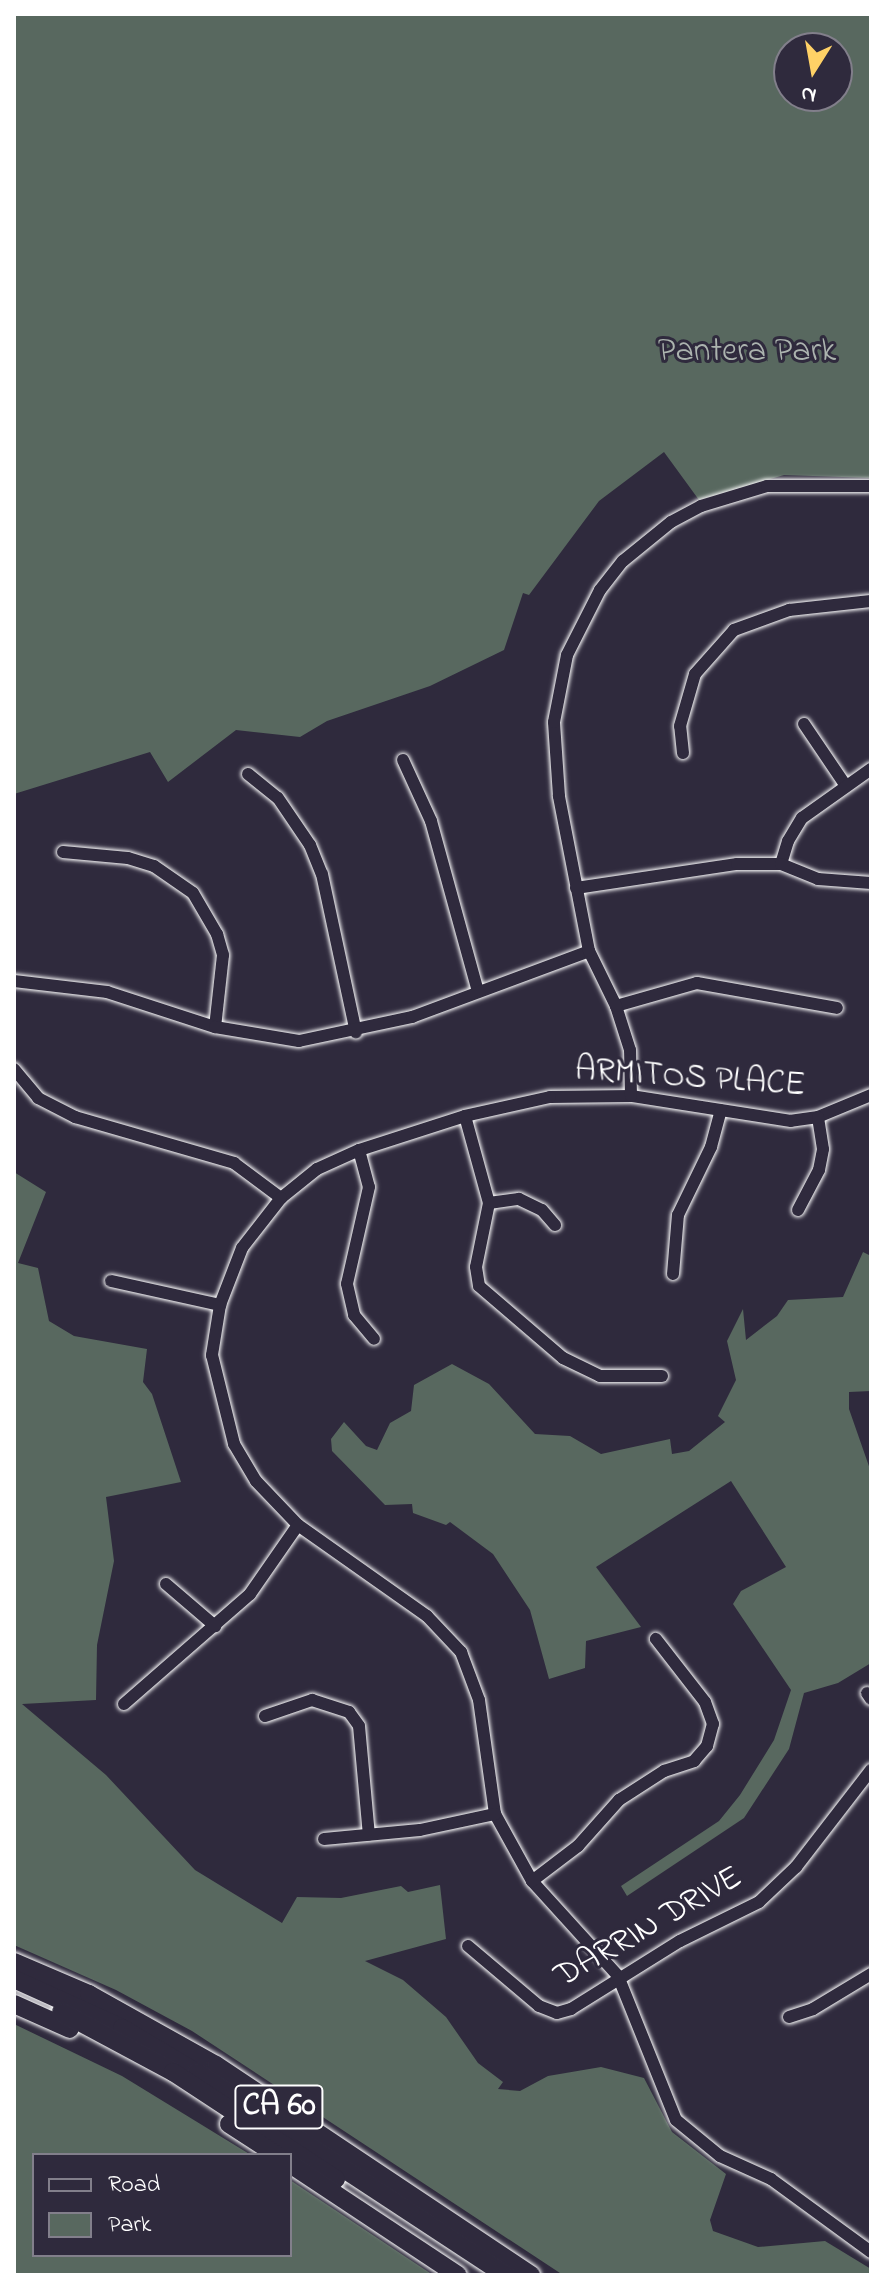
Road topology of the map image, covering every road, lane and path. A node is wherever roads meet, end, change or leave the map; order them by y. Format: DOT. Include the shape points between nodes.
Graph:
graph roads {
  1 [pos="871,486"];
  2 [pos="871,601"];
  3 [pos="804,724"];
  4 [pos="683,753"];
  5 [pos="403,760"];
  6 [pos="871,769"];
  7 [pos="248,774"];
  8 [pos="846,786"];
  9 [pos="63,852"];
  10 [pos="781,864"];
  11 [pos="871,883"];
  12 [pos="576,888"];
  13 [pos="589,951"];
  14 [pos="14,981"];
  15 [pos="478,992"];
  16 [pos="616,1006"];
  17 [pos="837,1008"];
  18 [pos="215,1027"];
  19 [pos="356,1032"];
  20 [pos="14,1069"];
  21 [pos="871,1095"];
  22 [pos="631,1096"];
  23 [pos="721,1110"];
  24 [pos="465,1116"];
  25 [pos="818,1117"];
  26 [pos="359,1150"];
  27 [pos="281,1198"];
  28 [pos="489,1203"];
  29 [pos="798,1210"];
  30 [pos="555,1225"];
  31 [pos="673,1274"];
  32 [pos="111,1281"];
  33 [pos="220,1305"];
  34 [pos="374,1339"];
  35 [pos="662,1376"];
  36 [pos="298,1525"];
  37 [pos="166,1584"];
  38 [pos="215,1626"];
  39 [pos="656,1639"];
  40 [pos="124,1704"];
  41 [pos="265,1716"];
  42 [pos="871,1770"];
  43 [pos="495,1814"];
  44 [pos="369,1835"];
  45 [pos="324,1839"];
  46 [pos="532,1881"];
  47 [pos="468,1946"];
  48 [pos="14,1962"];
  49 [pos="871,1974"];
  50 [pos="618,1976"];
  51 [pos="14,1979"];
  52 [pos="14,1993"];
  53 [pos="14,2004"];
  54 [pos="789,2017"];
  55 [pos="274,2153"];
  56 [pos="292,2165"];
  57 [pos="871,2252"];
  58 [pos="458,2275"];
  59 [pos="482,2275"];
  60 [pos="505,2275"];
  61 [pos="531,2275"];
  1 -- 12 [label="street" via="767,486 712,502 647,540 600,590 567,655 554,722 559,796"];
  2 -- 4 [label="street" via="789,610 734,630 695,674 680,726"];
  3 -- 8 [label="street"];
  5 -- 15 [label="street" via="435,834"];
  6 -- 8 [label="street"];
  7 -- 19 [label="street" via="278,798 310,845 322,874"];
  8 -- 10 [label="street" via="802,818"];
  9 -- 18 [label="street" via="154,866 193,893 223,955"];
  10 -- 11 [label="street" via="818,879"];
  10 -- 12 [label="street" via="737,864"];
  12 -- 13 [label="street"];
  13 -- 15 [label="street"];
  13 -- 16 [label="street"];
  14 -- 18 [label="street" via="107,992"];
  15 -- 19 [label="street"];
  16 -- 17 [label="street" via="697,983"];
  16 -- 22 [label="street" via="630,1050"];
  18 -- 19 [label="street" via="299,1041"];
  20 -- 27 [label="street" via="38,1098 75,1117 234,1163"];
  21 -- 25 [label="street, ARMITOS PLACE"];
  22 -- 23 [label="street, ARMITOS PLACE"];
  22 -- 24 [label="street, ARMITOS PLACE" via="550,1097"];
  23 -- 25 [label="street, ARMITOS PLACE" via="771,1119"];
  23 -- 31 [label="street" via="711,1147 678,1215"];
  24 -- 26 [label="street, ARMITOS PLACE"];
  24 -- 28 [label="street"];
  25 -- 29 [label="street" via="823,1149 819,1170"];
  26 -- 27 [label="street, ARMITOS PLACE" via="317,1169"];
  26 -- 34 [label="street" via="369,1187 347,1284 354,1315"];
  27 -- 33 [label="street, ARMITOS PLACE" via="242,1248"];
  28 -- 30 [label="street" via="519,1199 542,1210"];
  28 -- 35 [label="street" via="476,1267 479,1286 563,1358 600,1376"];
  32 -- 33 [label="street"];
  33 -- 36 [label="street, ARMITOS PLACE" via="212,1355 234,1444 256,1481"];
  36 -- 38 [label="street" via="250,1594"];
  36 -- 43 [label="street, ARMITOS PLACE" via="427,1616 461,1652 479,1700"];
  37 -- 38 [label="street"];
  38 -- 40 [label="street"];
  39 -- 46 [label="street" via="705,1702 713,1724 707,1746 694,1761 664,1771 619,1800 578,1846"];
  41 -- 44 [label="street" via="312,1700 349,1712 359,1726"];
  42 -- 50 [label="street, DARRIN DRIVE" via="796,1867 759,1902"];
  43 -- 44 [label="street"];
  43 -- 46 [label="street, ARMITOS PLACE"];
  44 -- 45 [label="street"];
  46 -- 50 [label="street, ARMITOS PLACE"];
  47 -- 50 [label="street, DARRIN DRIVE" via="539,2006 557,2013"];
  48 -- 61 [label="highway, CA 60" via="89,1994 216,2065"];
  49 -- 54 [label="street" via="813,2009"];
  50 -- 57 [label="street, ARMITOS PLACE" via="676,2120 720,2156 771,2179"];
  51 -- 60 [label="highway" via="122,2028 183,2064"];
  52 -- 59 [label="highway" via="173,2072"];
  53 -- 55 [label="highway, CA 60" via="135,2062"];
  56 -- 58 [label="highway, CA 60"];
}
